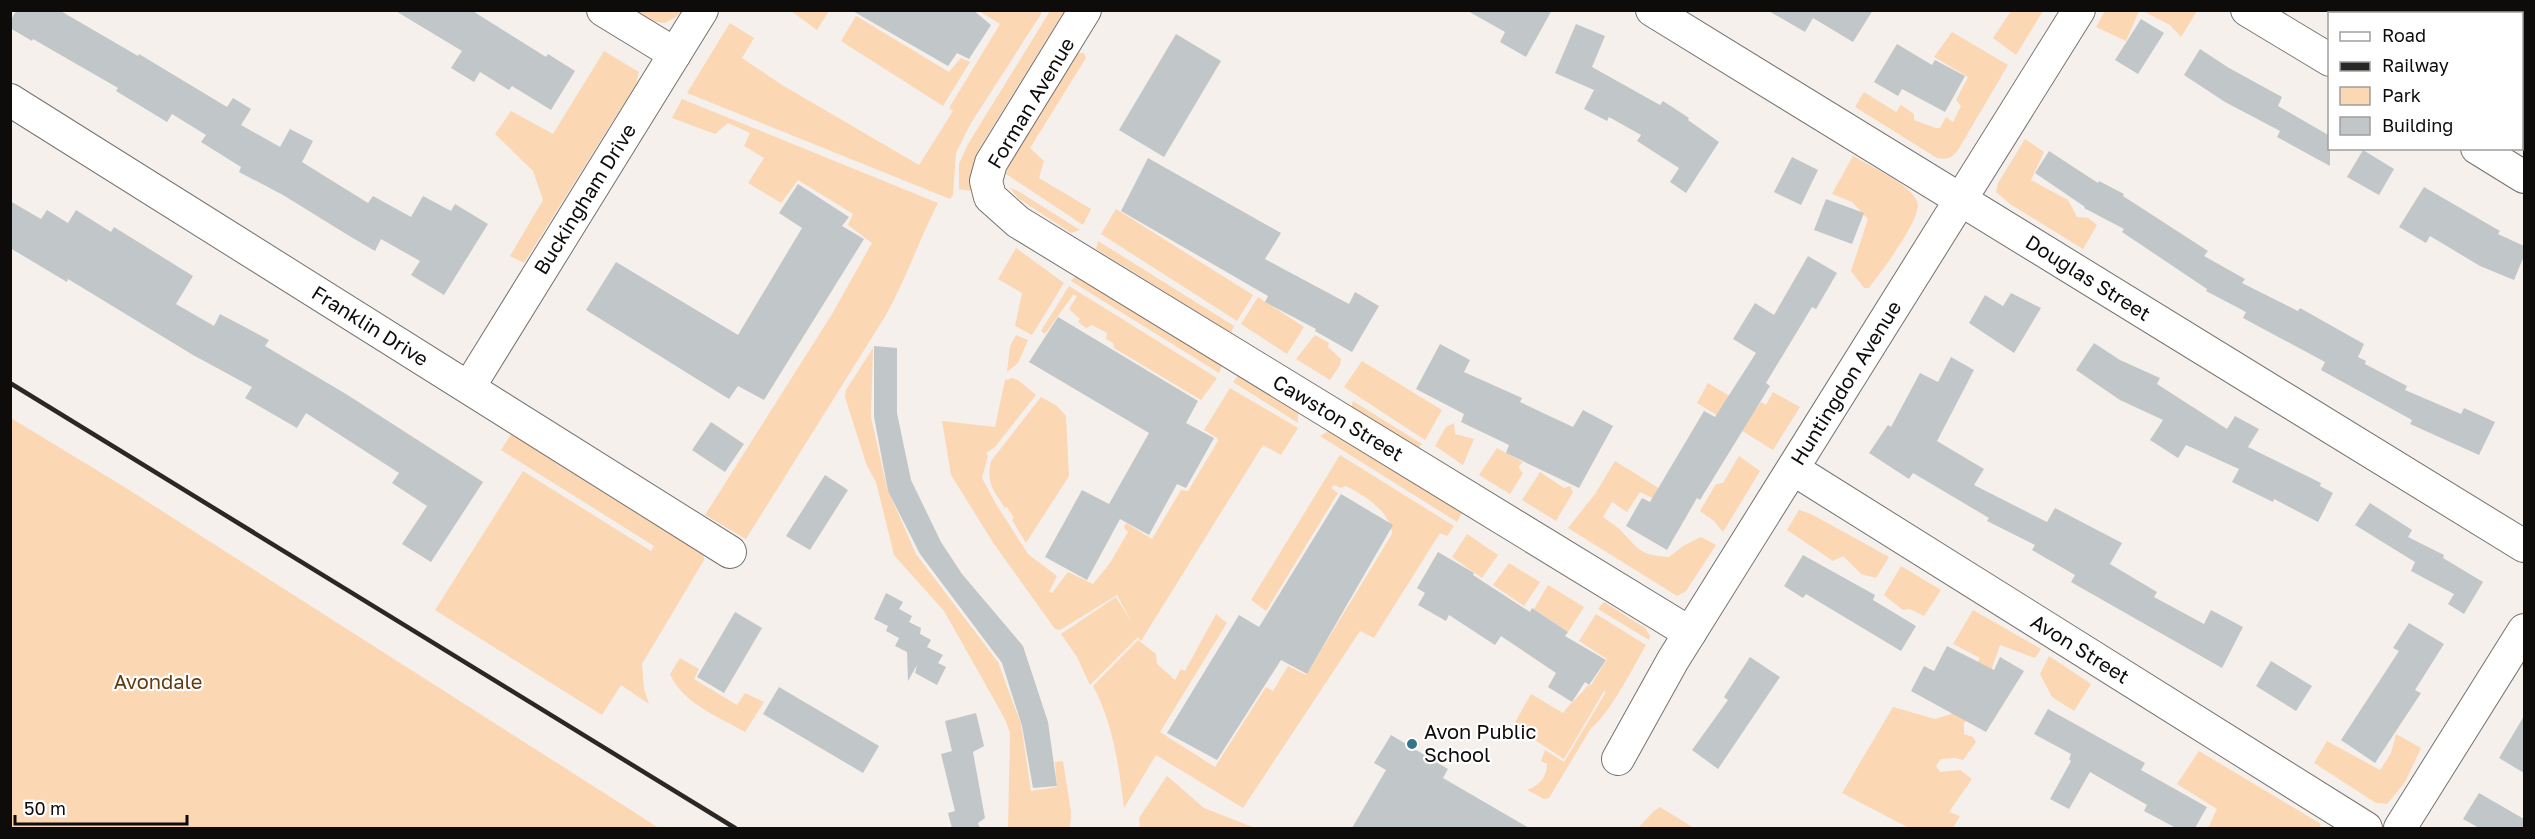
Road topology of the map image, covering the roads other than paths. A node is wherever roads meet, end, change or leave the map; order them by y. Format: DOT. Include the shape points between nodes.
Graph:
graph roads {
  1 [pos="603,10"];
  2 [pos="702,10"];
  3 [pos="1086,10"];
  4 [pos="1652,10"];
  5 [pos="2079,10"];
  6 [pos="2247,10"];
  7 [pos="675,54"];
  8 [pos="2328,59"];
  9 [pos="10,100"];
  10 [pos="2480,150"];
  11 [pos="2524,177"];
  12 [pos="990,197"];
  13 [pos="1961,201"];
  14 [pos="469,387"];
  15 [pos="1793,469"];
  16 [pos="2524,546"];
  17 [pos="730,552"];
  18 [pos="2524,630"];
  19 [pos="1690,633"];
  20 [pos="1618,759"];
  21 [pos="2366,828"];
  22 [pos="2400,828"];
  1 -- 7 [label="street"];
  2 -- 7 [label="street, Buckingham Drive"];
  3 -- 12 [label="street, Forman Avenue" via="991,163 986,181"];
  4 -- 13 [label="street, Douglas Street"];
  5 -- 13 [label="street, Huntingdon Avenue"];
  6 -- 8 [label="street"];
  7 -- 14 [label="street, Buckingham Drive"];
  9 -- 14 [label="street, Franklin Drive"];
  10 -- 11 [label="street"];
  12 -- 19 [label="street, Cawston Street" via="1017,222"];
  13 -- 15 [label="street, Huntingdon Avenue"];
  13 -- 16 [label="street, Douglas Street"];
  14 -- 17 [label="street, Franklin Drive"];
  15 -- 19 [label="street, Huntingdon Avenue"];
  15 -- 21 [label="street, Avon Street"];
  18 -- 22 [label="street"];
  19 -- 20 [label="street, Huntingdon Avenue"];
}
